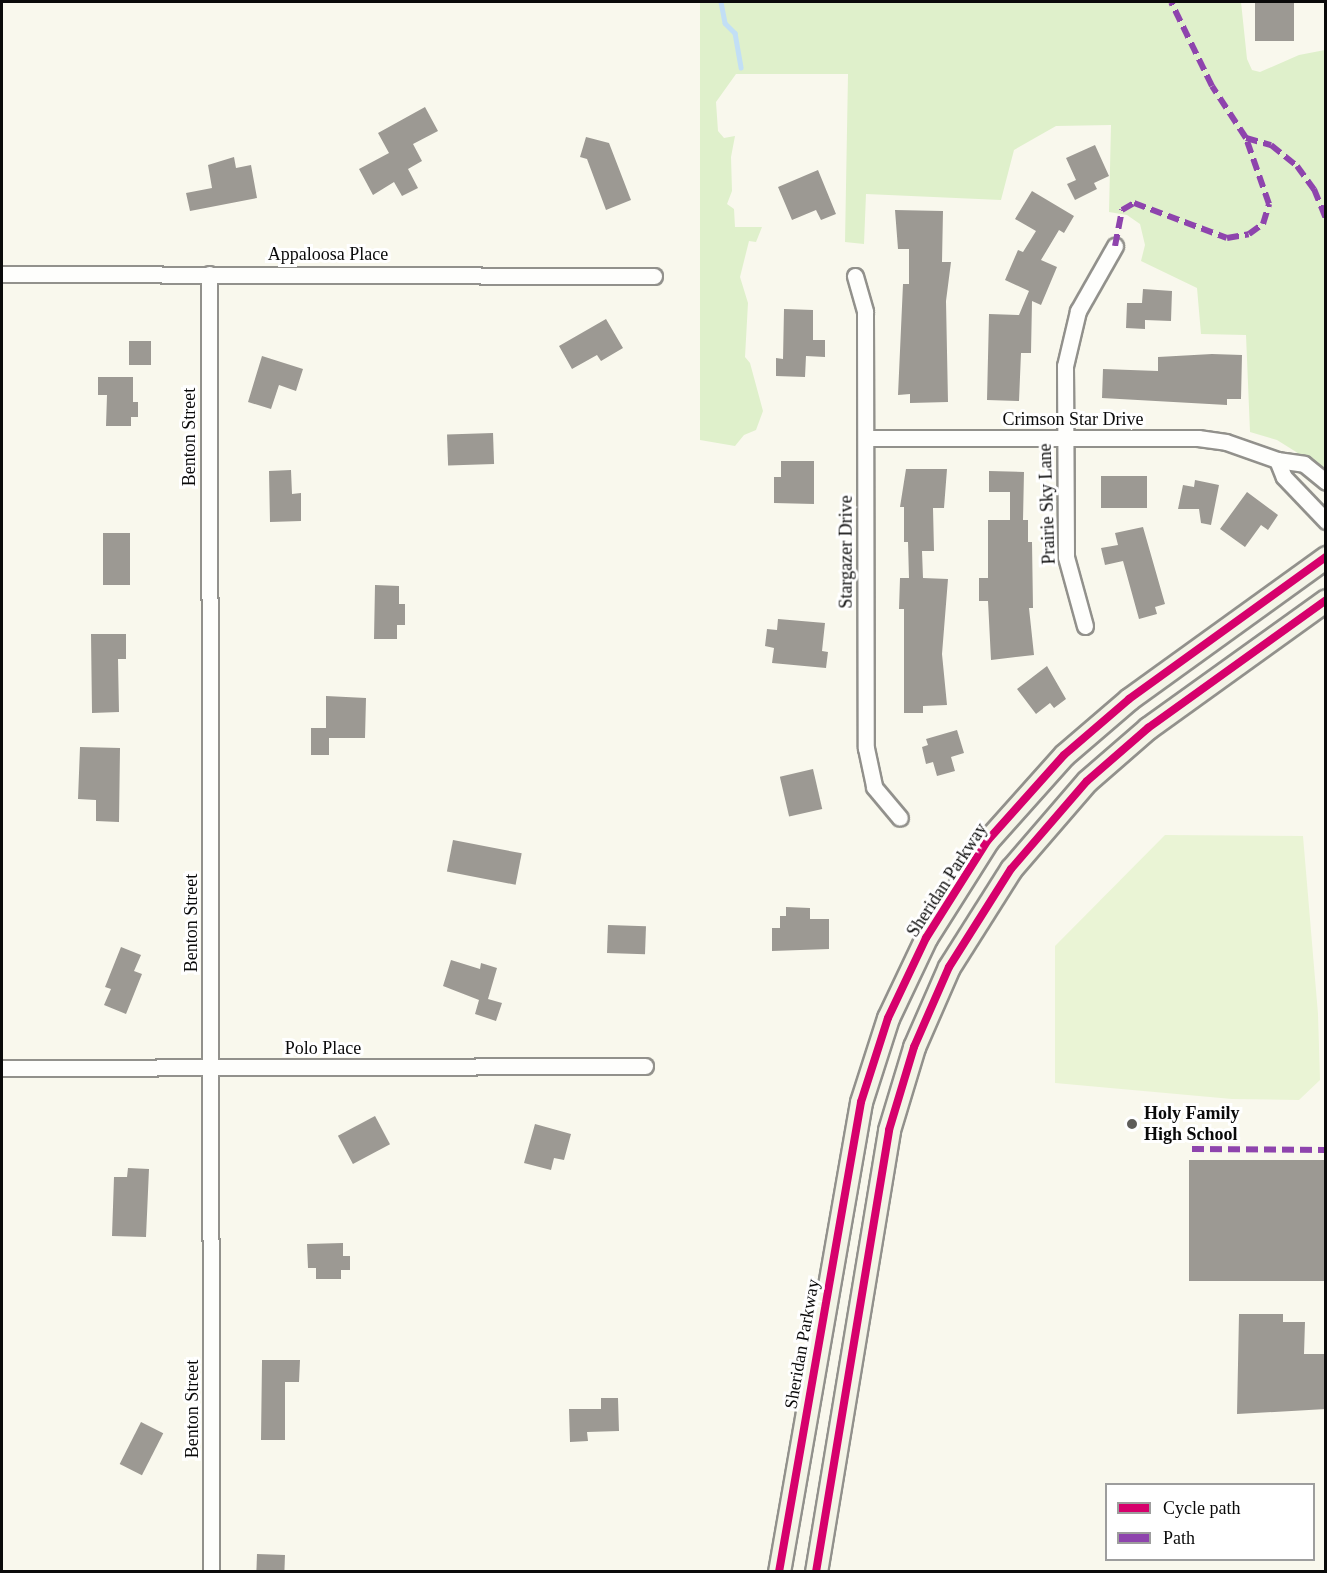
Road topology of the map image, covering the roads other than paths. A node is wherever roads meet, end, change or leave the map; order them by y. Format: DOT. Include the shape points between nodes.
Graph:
graph roads {
  1 [pos="1115,246"];
  2 [pos="2,274"];
  3 [pos="208,274"];
  4 [pos="654,276"];
  5 [pos="855,276"];
  6 [pos="866,438"];
  7 [pos="1065,438"];
  8 [pos="1277,460"];
  9 [pos="1326,482"];
  10 [pos="1326,521"];
  11 [pos="1326,557"];
  12 [pos="1326,600"];
  13 [pos="1085,626"];
  14 [pos="900,818"];
  15 [pos="645,1065"];
  16 [pos="210,1067"];
  17 [pos="2,1068"];
  18 [pos="211,1572"];
  19 [pos="779,1572"];
  20 [pos="816,1572"];
  1 -- 7 [label="street, Prairie Sky Lane" via="1078,311 1069,340"];
  2 -- 3 [label="street, Appaloosa Place"];
  3 -- 4 [label="street, Appaloosa Place"];
  3 -- 16 [label="street, Benton Street"];
  5 -- 6 [label="street, Stargazer Drive" via="865,312"];
  6 -- 7 [label="street, Crimson Star Drive"];
  6 -- 14 [label="street, Stargazer Drive" via="866,748 874,787"];
  7 -- 8 [label="street, Crimson Star Drive" via="1198,438 1226,442"];
  7 -- 13 [label="street, Prairie Sky Lane" via="1066,557"];
  8 -- 9 [label="street, Crimson Star Drive" via="1304,464"];
  8 -- 10 [label="street" via="1284,477"];
  11 -- 19 [label="main road, Sheridan Parkway" via="1129,699 1064,755 988,840 926,939 888,1018 861,1102"];
  12 -- 20 [label="main road" via="1148,728 1087,781 1011,869 949,967 914,1047 889,1130"];
  15 -- 16 [label="street, Polo Place"];
  16 -- 17 [label="street, Polo Place"];
  16 -- 18 [label="street, Benton Street"];
}
